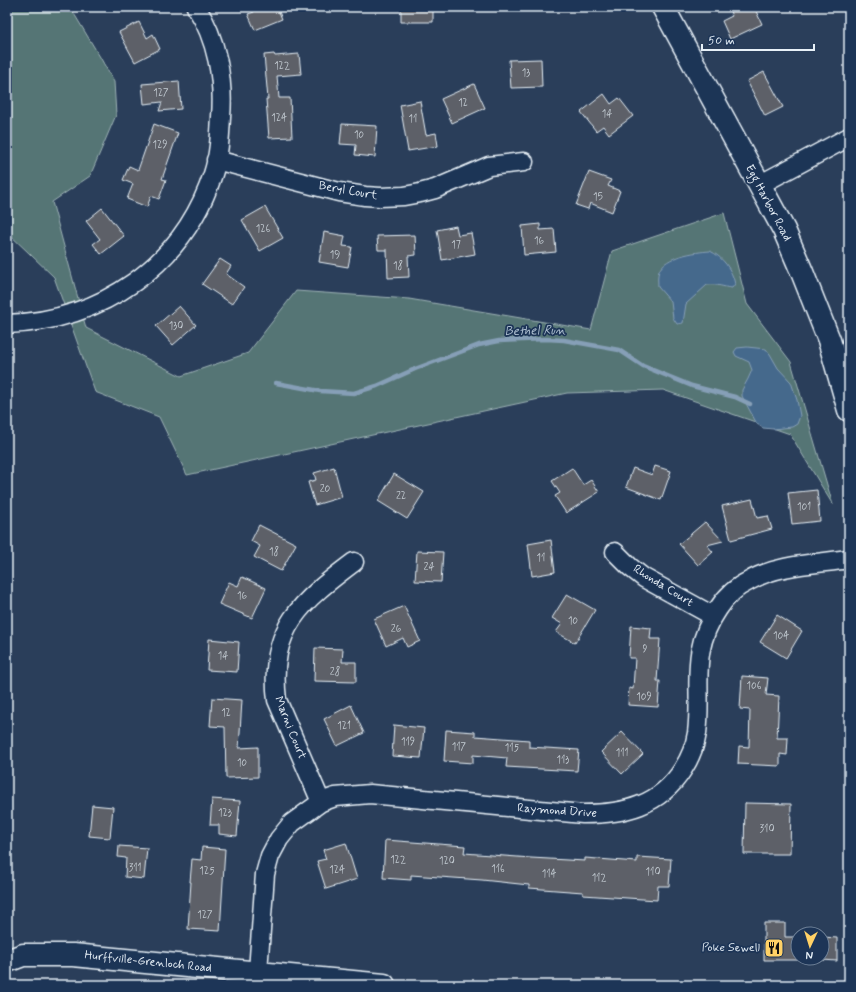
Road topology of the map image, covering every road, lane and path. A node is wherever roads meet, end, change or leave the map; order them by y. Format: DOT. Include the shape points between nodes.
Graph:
graph roads {
  1 [pos="196,7"];
  2 [pos="663,7"];
  3 [pos="849,137"];
  4 [pos="216,160"];
  5 [pos="524,162"];
  6 [pos="759,185"];
  7 [pos="7,324"];
  8 [pos="849,410"];
  9 [pos="615,552"];
  10 [pos="849,559"];
  11 [pos="354,562"];
  12 [pos="713,616"];
  13 [pos="321,802"];
  14 [pos="12,955"];
  15 [pos="257,979"];
  16 [pos="384,985"];
  1 -- 4 [label="street" via="206,24 220,72 222,109"];
  2 -- 6 [label="main road, Egg Harbor Road"];
  3 -- 6 [label="street"];
  4 -- 5 [label="street, Beryl Court" via="339,192 391,197 420,193 489,166"];
  4 -- 7 [label="street" via="206,191 192,219 165,255 141,278 113,296 75,313 43,321"];
  6 -- 8 [label="main road, Egg Harbor Road" via="784,230 813,299 829,340"];
  9 -- 12 [label="street, Rhonda Court" via="644,578"];
  10 -- 12 [label="street, Raymond Drive" via="766,573 735,590"];
  11 -- 13 [label="street, Marni Court" via="305,602 294,615 279,646 277,660 276,700"];
  12 -- 13 [label="street, Raymond Drive" via="698,656 697,732 694,746 687,762 669,788 639,807 606,814 583,814 370,794 335,797"];
  13 -- 15 [label="street, Raymond Drive" via="292,823 270,856 263,894"];
  14 -- 15 [label="main road, Hurffville-Grenloch Road" via="73,955"];
  15 -- 16 [label="main road, Hurffville-Grenloch Road"];
}
